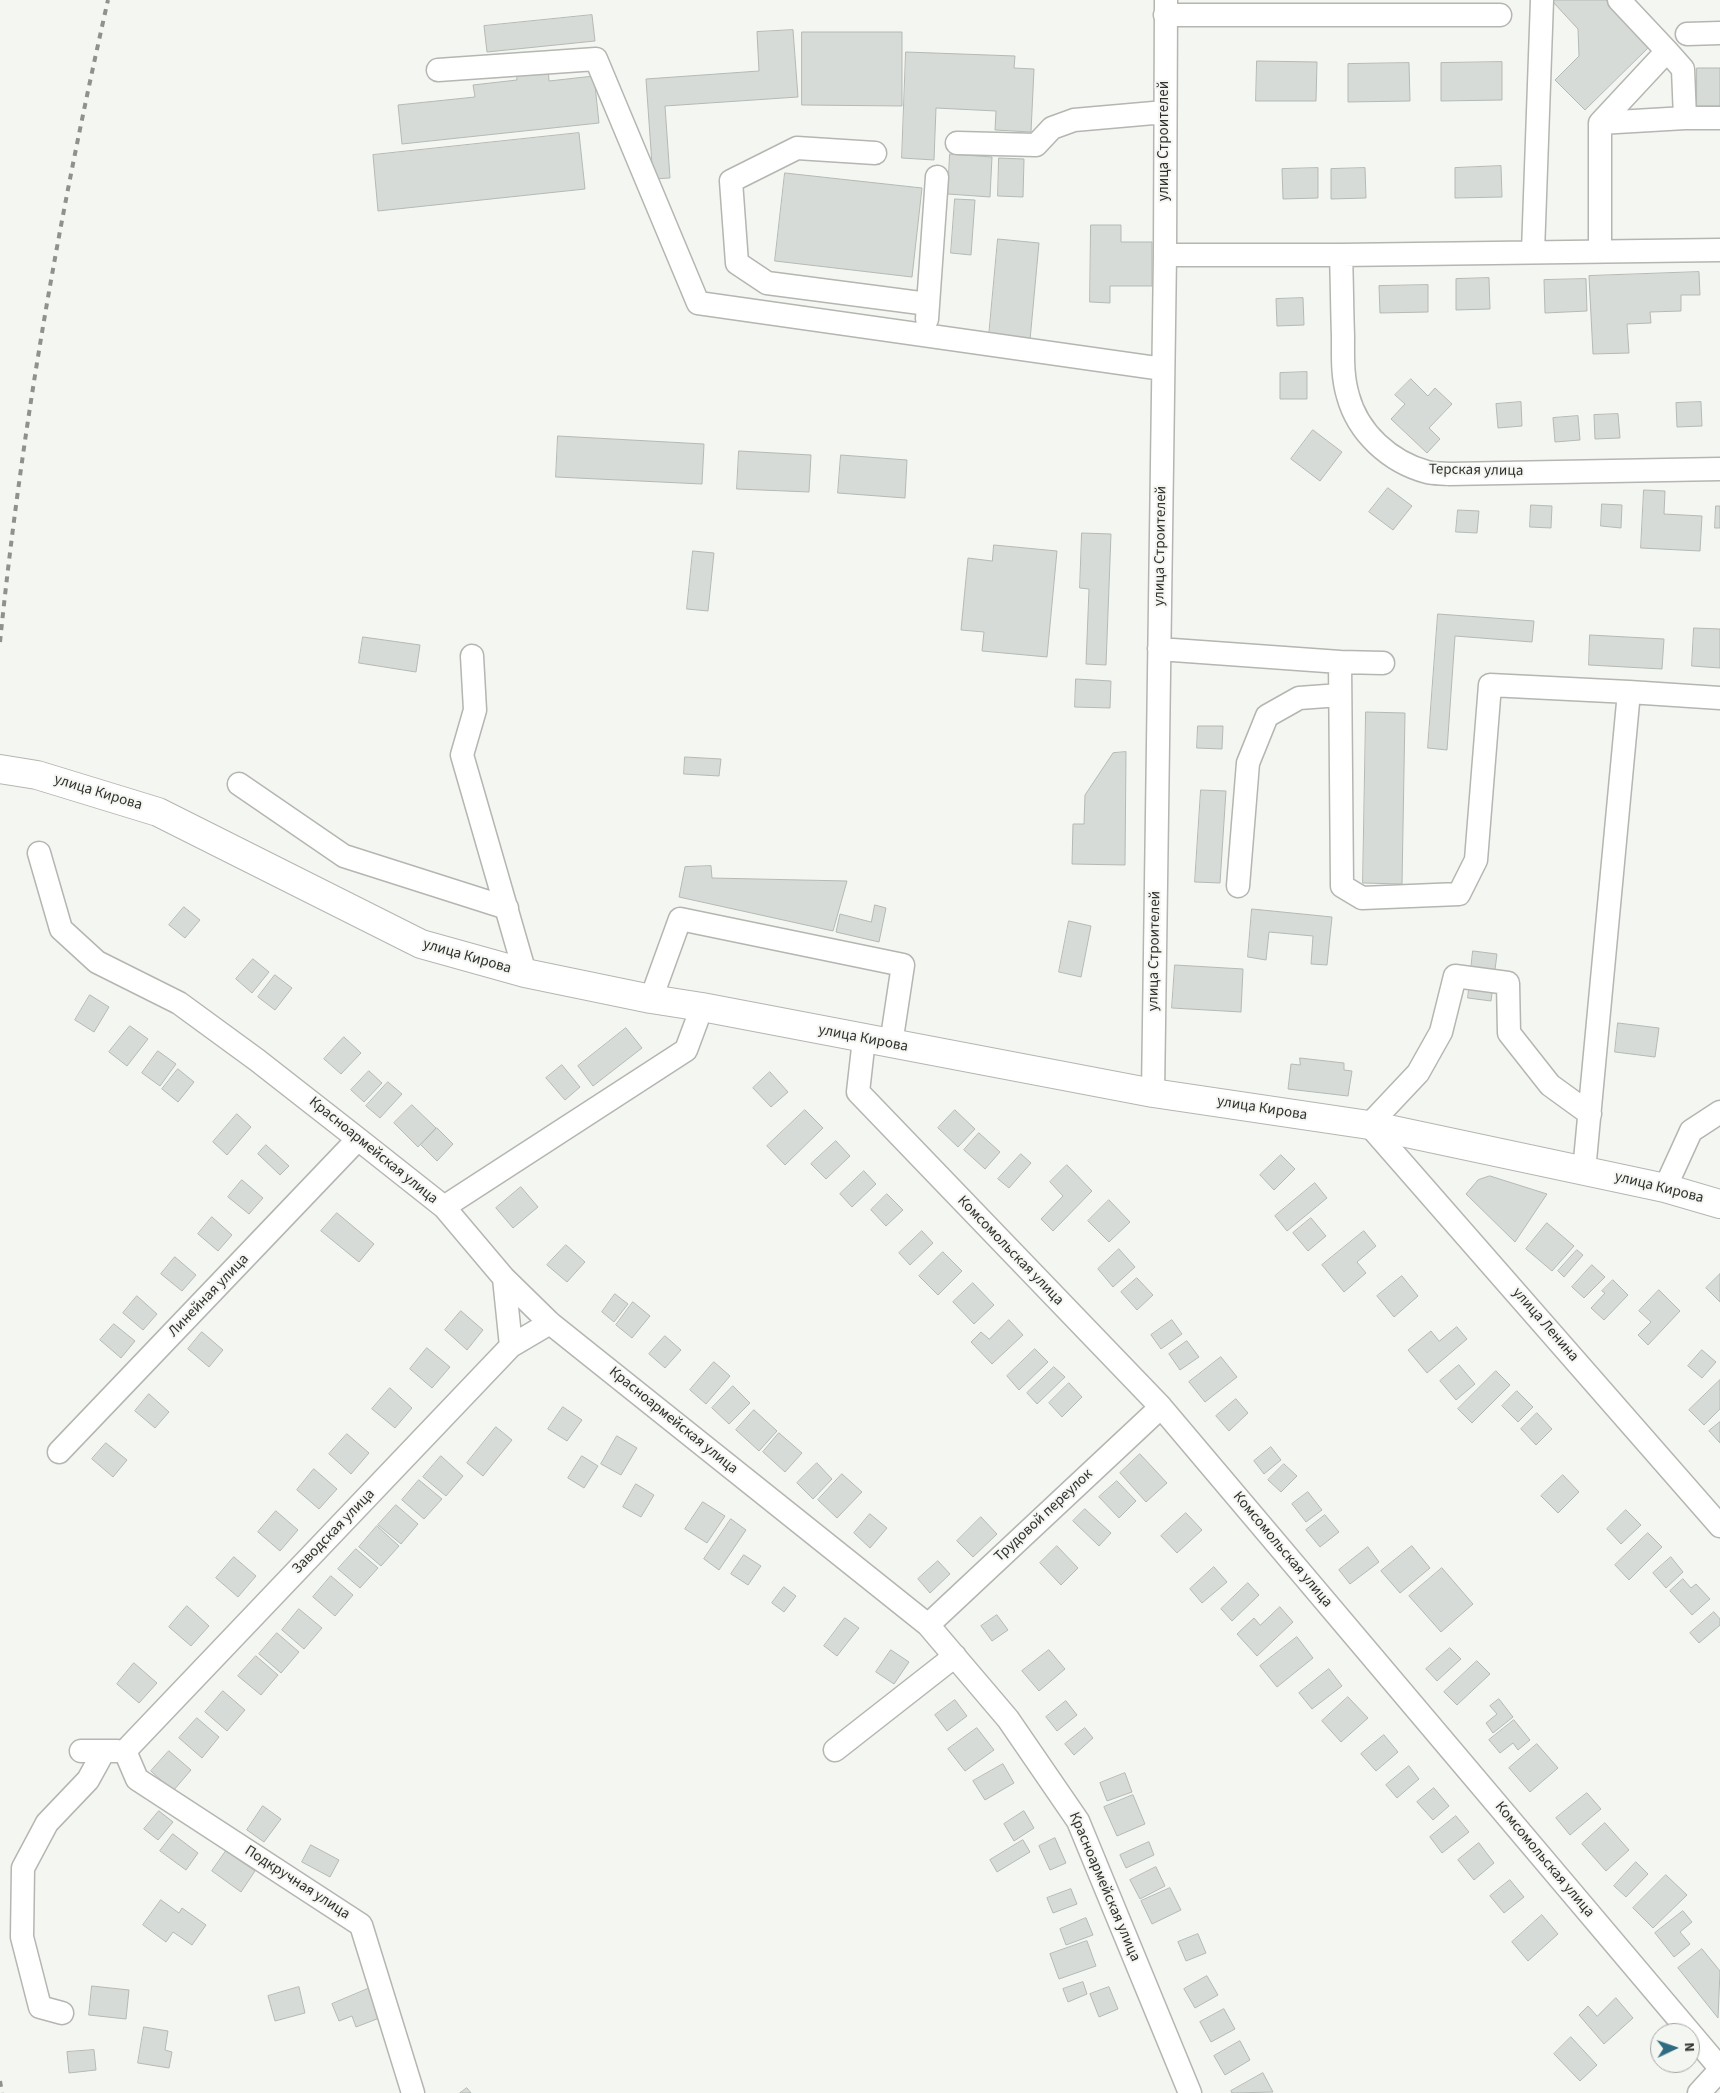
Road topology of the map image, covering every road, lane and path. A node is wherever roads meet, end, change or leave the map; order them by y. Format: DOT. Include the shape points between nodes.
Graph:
graph roads {
  1 [pos="1542,0"];
  2 [pos="1619,0"];
  3 [pos="1166,7"];
  4 [pos="1500,15"];
  5 [pos="1720,33"];
  6 [pos="1687,34"];
  7 [pos="1666,51"];
  8 [pos="438,70"];
  9 [pos="1165,112"];
  10 [pos="1685,118"];
  11 [pos="1720,118"];
  12 [pos="1600,123"];
  13 [pos="957,143"];
  14 [pos="875,153"];
  15 [pos="937,177"];
  16 [pos="1720,250"];
  17 [pos="1600,251"];
  18 [pos="1533,252"];
  19 [pos="1165,255"];
  20 [pos="1341,255"];
  21 [pos="928,304"];
  22 [pos="926,335"];
  23 [pos="1163,369"];
  24 [pos="1720,469"];
  25 [pos="1159,649"];
  26 [pos="472,656"];
  27 [pos="1340,662"];
  28 [pos="1383,663"];
  29 [pos="1629,692"];
  30 [pos="1340,695"];
  31 [pos="1720,698"];
  32 [pos="0,769"];
  33 [pos="239,784"];
  34 [pos="39,853"];
  35 [pos="1238,886"];
  36 [pos="507,908"];
  37 [pos="524,973"];
  38 [pos="651,999"];
  39 [pos="702,1007"];
  40 [pos="864,1039"];
  41 [pos="892,1044"];
  42 [pos="1153,1093"];
  43 [pos="1720,1112"];
  44 [pos="1590,1114"];
  45 [pos="1369,1125"];
  46 [pos="358,1138"];
  47 [pos="1584,1170"];
  48 [pos="1665,1188"];
  49 [pos="1720,1204"];
  50 [pos="444,1208"];
  51 [pos="504,1278"];
  52 [pos="550,1323"];
  53 [pos="511,1346"];
  54 [pos="1161,1407"];
  55 [pos="59,1452"];
  56 [pos="1720,1526"];
  57 [pos="928,1625"];
  58 [pos="955,1656"];
  59 [pos="835,1750"];
  60 [pos="81,1751"];
  61 [pos="115,1751"];
  62 [pos="62,2014"];
  63 [pos="1720,2069"];
  64 [pos="413,2093"];
  65 [pos="1190,2093"];
  66 [pos="1699,2093"];
  1 -- 18 [label="street"];
  2 -- 7 [label="street"];
  3 -- 4 [label="street"];
  3 -- 9 [label="street, улица Строителей"];
  5 -- 6 [label="street"];
  7 -- 10 [label="street" via="1683,69"];
  7 -- 12 [label="street"];
  8 -- 22 [label="street" via="596,59 698,303"];
  9 -- 13 [label="street" via="1074,120 1052,128 1036,145"];
  9 -- 19 [label="street, улица Строителей"];
  10 -- 11 [label="street"];
  10 -- 12 [label="street"];
  12 -- 17 [label="street"];
  14 -- 21 [label="street" via="797,148 731,181 737,264 767,283"];
  15 -- 21 [label="street"];
  16 -- 17 [label="street"];
  17 -- 18 [label="street"];
  18 -- 20 [label="street"];
  19 -- 20 [label="street"];
  19 -- 23 [label="street, улица Строителей"];
  20 -- 24 [label="street, Терская улица" via="1343,375 1348,397 1370,438 1407,465 1428,473 1450,474"];
  21 -- 22 [label="street"];
  22 -- 23 [label="street"];
  23 -- 25 [label="street, улица Строителей"];
  25 -- 27 [label="street"];
  25 -- 42 [label="street, улица Строителей"];
  26 -- 36 [label="street" via="475,710 462,755"];
  27 -- 28 [label="street"];
  27 -- 30 [label="street"];
  29 -- 30 [label="street" via="1490,685 1476,860 1459,894 1362,898 1342,886"];
  29 -- 31 [label="street"];
  29 -- 44 [label="street"];
  30 -- 35 [label="street" via="1299,698 1267,716 1248,763"];
  32 -- 37 [label="main road, улица Кирова" via="37,775 158,812 421,944"];
  33 -- 36 [label="street" via="344,856"];
  34 -- 46 [label="street, Красноармейская улица" via="61,929 97,962 179,1004 258,1060"];
  36 -- 37 [label="street"];
  37 -- 38 [label="main road, улица Кирова"];
  38 -- 39 [label="main road, улица Кирова"];
  38 -- 41 [label="street" via="680,919 902,965"];
  39 -- 40 [label="main road, улица Кирова"];
  39 -- 50 [label="street" via="686,1050"];
  40 -- 41 [label="main road, улица Кирова"];
  40 -- 54 [label="street, Комсомольская улица" via="858,1092"];
  41 -- 42 [label="main road, улица Кирова"];
  42 -- 45 [label="main road, улица Кирова"];
  43 -- 48 [label="street" via="1691,1131"];
  44 -- 45 [label="street" via="1550,1085 1509,1033 1508,984 1455,976 1441,1032 1418,1073"];
  44 -- 47 [label="street"];
  45 -- 47 [label="main road, улица Кирова"];
  45 -- 56 [label="street, улица Ленина"];
  46 -- 50 [label="street, Красноармейская улица"];
  46 -- 55 [label="street, Линейная улица"];
  47 -- 48 [label="main road, улица Кирова"];
  48 -- 49 [label="main road, улица Кирова"];
  50 -- 51 [label="street, Красноармейская улица"];
  51 -- 52 [label="street, Красноармейская улица"];
  51 -- 53 [label="street"];
  52 -- 53 [label="street, Заводская улица"];
  52 -- 57 [label="street, Красноармейская улица"];
  53 -- 61 [label="street, Заводская улица"];
  54 -- 57 [label="street, Трудовой переулок"];
  54 -- 63 [label="street, Комсомольская улица"];
  57 -- 58 [label="street, Красноармейская улица"];
  58 -- 59 [label="street"];
  58 -- 65 [label="street, Красноармейская улица" via="1008,1719 1078,1821"];
  60 -- 61 [label="street"];
  61 -- 62 [label="street, Заводская улица" via="47,1824 23,1868 22,1937 40,2007"];
  61 -- 64 [label="street, Подкручная улица" via="136,1779 361,1925"];
  63 -- 66 [label="street"];
}
